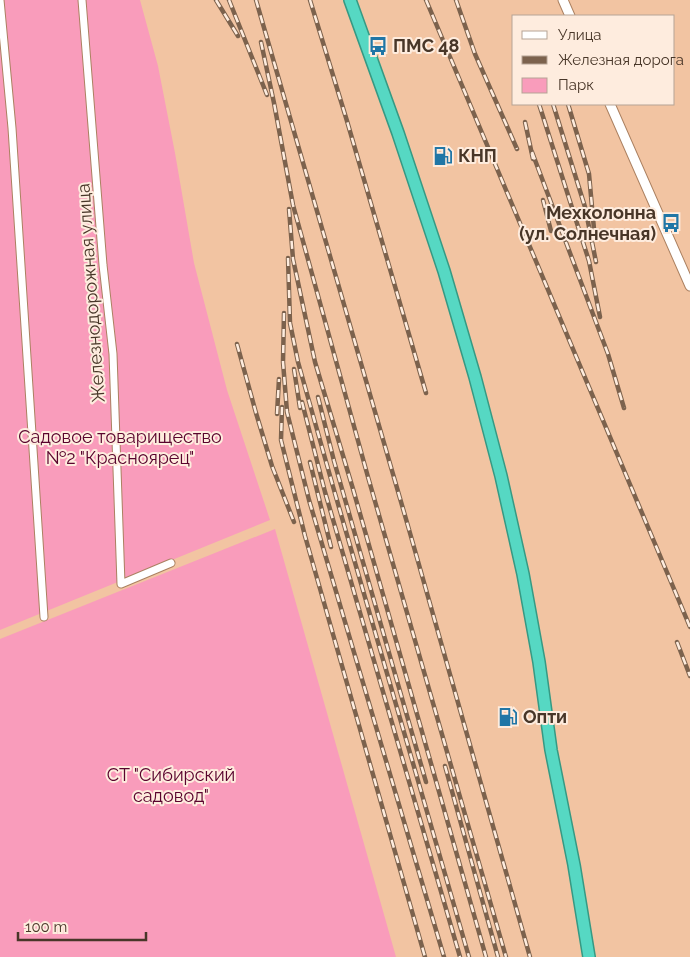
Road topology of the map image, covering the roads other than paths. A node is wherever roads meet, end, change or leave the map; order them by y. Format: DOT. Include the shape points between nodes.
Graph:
graph roads {
  1 [pos="0,0"];
  2 [pos="82,0"];
  3 [pos="350,0"];
  4 [pos="563,0"];
  5 [pos="570,15"];
  6 [pos="610,105"];
  7 [pos="690,286"];
  8 [pos="171,563"];
  9 [pos="44,617"];
  10 [pos="589,957"];
  1 -- 9 [label="street" via="12,128"];
  2 -- 8 [label="street, Железнодорожная улица" via="113,354 120,584"];
  3 -- 10 [label="highway" via="444,271 501,476 527,594 551,750"];
  4 -- 5 [label="street"];
  6 -- 7 [label="street"];
}
